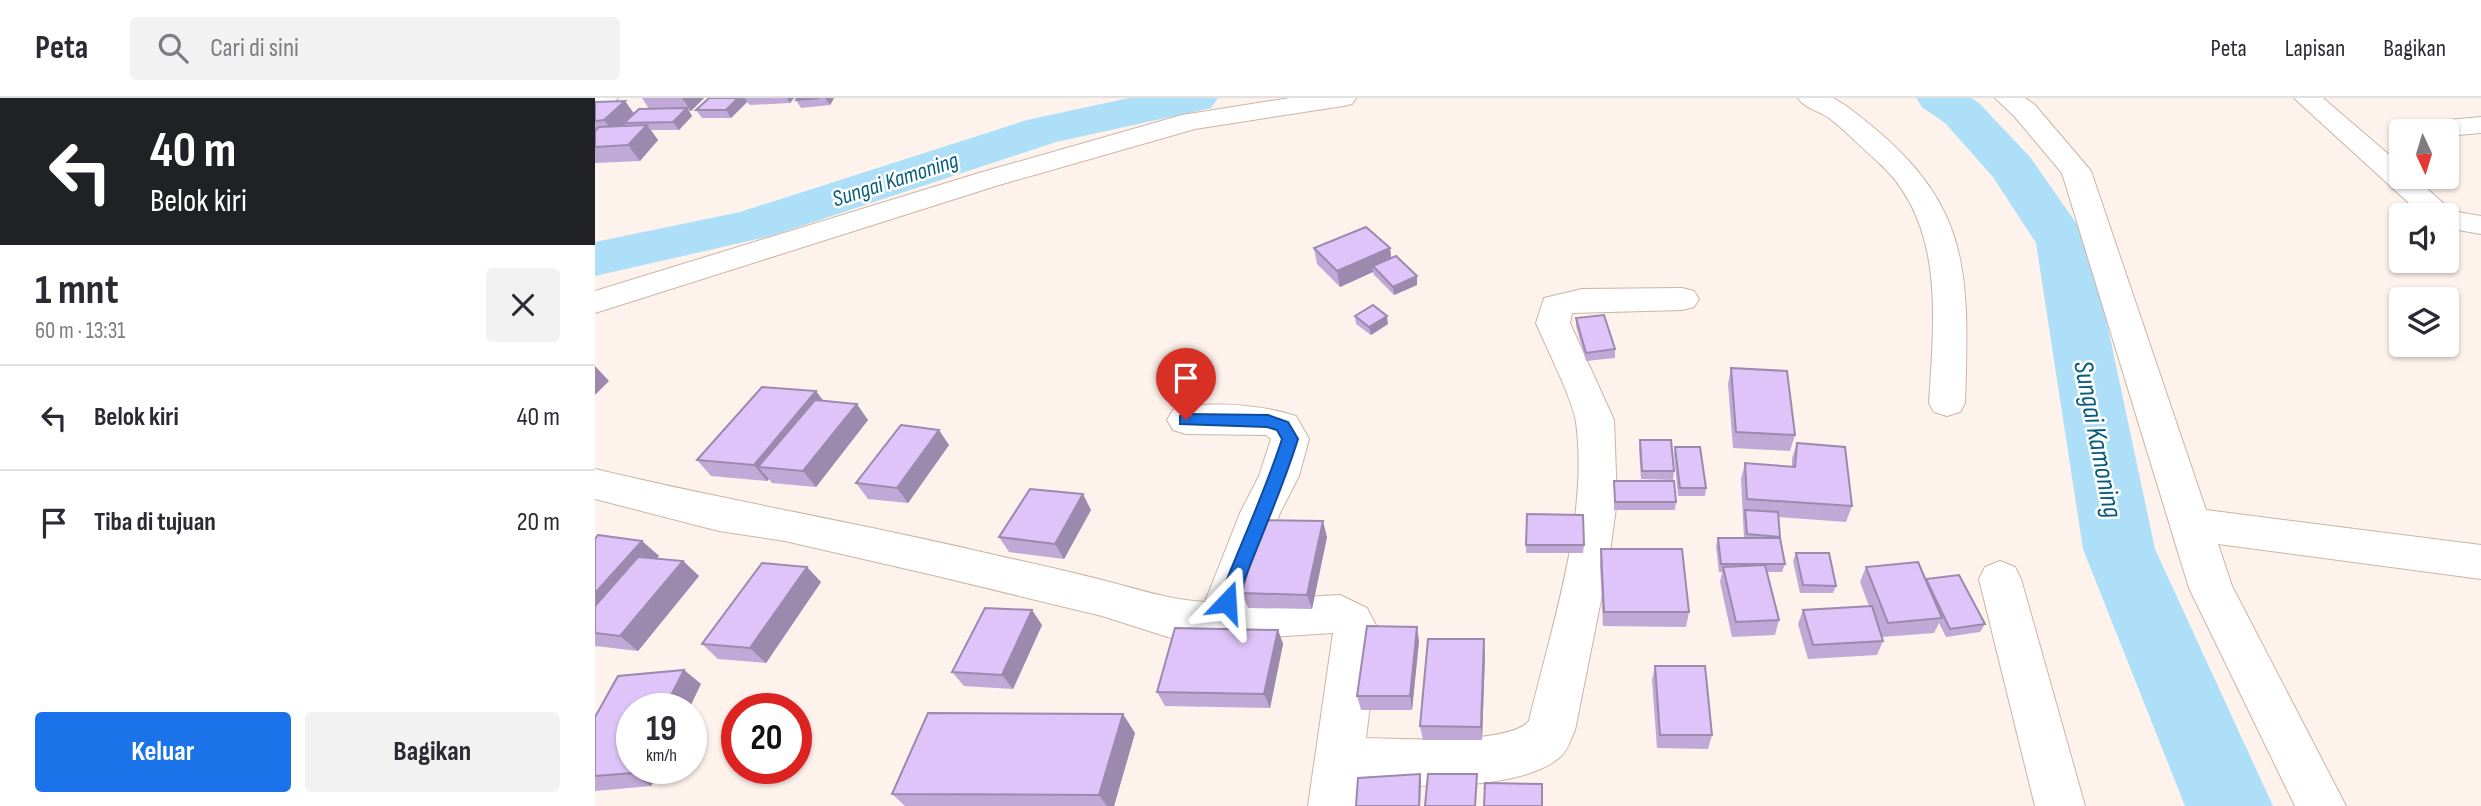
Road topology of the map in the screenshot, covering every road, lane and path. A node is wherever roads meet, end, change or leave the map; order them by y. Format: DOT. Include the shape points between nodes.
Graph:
graph roads {
  1 [pos="605,98"];
  2 [pos="1343,98"];
  3 [pos="1811,98"];
  4 [pos="2008,98"];
  5 [pos="2307,98"];
  6 [pos="595,105"];
  7 [pos="2481,125"];
  8 [pos="2459,127"];
  9 [pos="2389,134"];
  10 [pos="2352,137"];
  11 [pos="2426,203"];
  12 [pos="2459,221"];
  13 [pos="2481,225"];
  14 [pos="1682,299"];
  15 [pos="595,302"];
  16 [pos="1947,403"];
  17 [pos="1186,420"];
  18 [pos="595,484"];
  19 [pos="2190,524"];
  20 [pos="2481,562"];
  21 [pos="2000,579"];
  22 [pos="1220,621"];
  23 [pos="1340,761"];
  24 [pos="1333,806"];
  25 [pos="2060,806"];
  26 [pos="2321,806"];
  1 -- 6 [label="street"];
  2 -- 15 [label="street" via="1192,121"];
  3 -- 16 [label="street" via="1839,113 1874,144 1910,178 1926,203 1948,262"];
  4 -- 19 [label="street" via="2024,110 2076,171"];
  5 -- 10 [label="street"];
  7 -- 8 [label="street"];
  9 -- 10 [label="street"];
  10 -- 11 [label="street"];
  12 -- 13 [label="street"];
  14 -- 23 [label="street" via="1582,300 1556,306 1553,312 1553,323 1595,420 1597,500 1551,730 1541,744 1519,753 1468,761"];
  17 -- 22 [label="street" via="1268,421 1283,426 1290,439"];
  18 -- 22 [label="street" via="719,515 933,558 1171,619"];
  19 -- 20 [label="street"];
  19 -- 26 [label="street" via="2211,588"];
  21 -- 25 [label="street"];
  22 -- 23 [label="street" via="1340,614 1351,621 1357,631"];
  23 -- 24 [label="street"];
}
